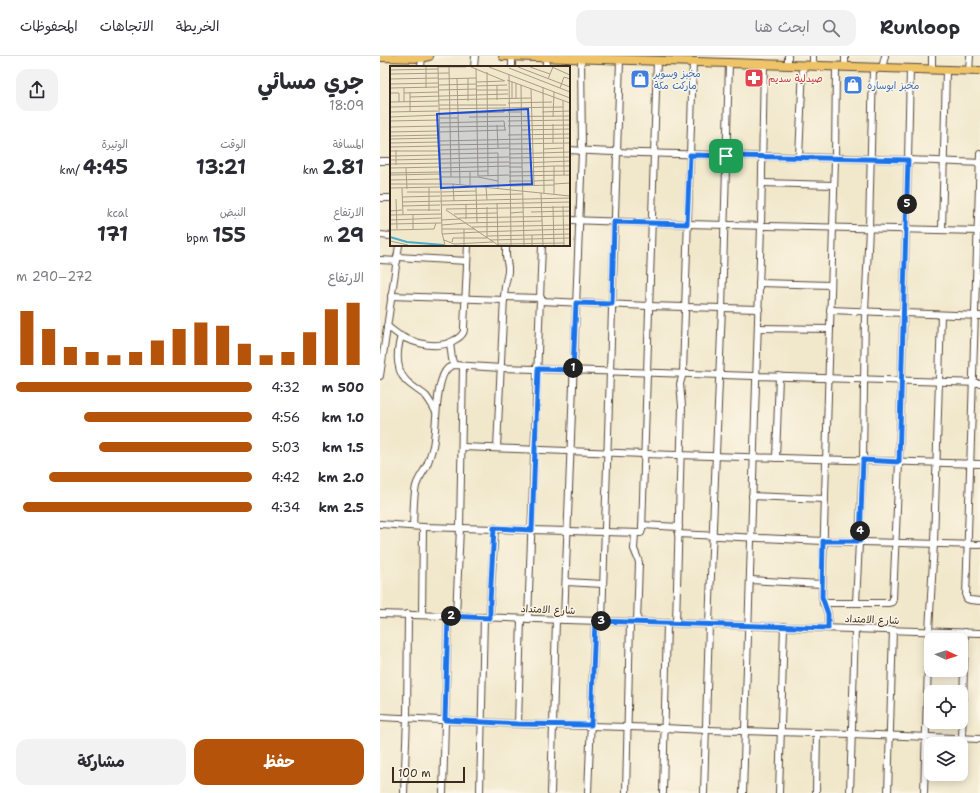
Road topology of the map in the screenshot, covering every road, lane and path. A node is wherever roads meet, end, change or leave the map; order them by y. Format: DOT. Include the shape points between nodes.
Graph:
graph roads {
  1 [pos="475,56"];
  2 [pos="503,56"];
  3 [pos="512,56"];
  4 [pos="788,56"];
  5 [pos="813,56"];
  6 [pos="846,56"];
  7 [pos="885,56"];
  8 [pos="932,56"];
  9 [pos="970,56"];
  10 [pos="380,57"];
  11 [pos="424,57"];
  12 [pos="551,57"];
  13 [pos="581,57"];
  14 [pos="616,58"];
  15 [pos="654,59"];
  16 [pos="684,59"];
  17 [pos="724,61"];
  18 [pos="759,61"];
  19 [pos="693,62"];
  20 [pos="474,66"];
  21 [pos="546,66"];
  22 [pos="788,66"];
  23 [pos="802,66"];
  24 [pos="813,66"];
  25 [pos="836,67"];
  26 [pos="845,67"];
  27 [pos="873,68"];
  28 [pos="882,68"];
  29 [pos="910,68"];
  30 [pos="932,69"];
  31 [pos="946,70"];
  32 [pos="969,71"];
  33 [pos="980,71"];
  34 [pos="570,150"];
  35 [pos="582,150"];
  36 [pos="617,152"];
  37 [pos="653,153"];
  38 [pos="980,154"];
  39 [pos="690,155"];
  40 [pos="726,156"];
  41 [pos="763,156"];
  42 [pos="799,157"];
  43 [pos="835,158"];
  44 [pos="872,159"];
  45 [pos="908,160"];
  46 [pos="944,161"];
  47 [pos="980,163"];
  48 [pos="762,183"];
  49 [pos="834,185"];
  50 [pos="570,220"];
  51 [pos="579,220"];
  52 [pos="614,222"];
  53 [pos="652,222"];
  54 [pos="687,224"];
  55 [pos="725,225"];
  56 [pos="761,226"];
  57 [pos="833,227"];
  58 [pos="870,228"];
  59 [pos="906,229"];
  60 [pos="942,230"];
  61 [pos="979,231"];
  62 [pos="380,235"];
  63 [pos="390,236"];
  64 [pos="399,246"];
  65 [pos="468,246"];
  66 [pos="506,246"];
  67 [pos="542,246"];
  68 [pos="397,259"];
  69 [pos="380,260"];
  70 [pos="467,261"];
  71 [pos="759,283"];
  72 [pos="831,284"];
  73 [pos="392,296"];
  74 [pos="504,298"];
  75 [pos="466,299"];
  76 [pos="541,300"];
  77 [pos="576,303"];
  78 [pos="612,304"];
  79 [pos="648,306"];
  80 [pos="685,306"];
  81 [pos="722,308"];
  82 [pos="759,309"];
  83 [pos="830,310"];
  84 [pos="865,311"];
  85 [pos="903,313"];
  86 [pos="941,314"];
  87 [pos="978,316"];
  88 [pos="387,326"];
  89 [pos="758,328"];
  90 [pos="830,329"];
  91 [pos="401,336"];
  92 [pos="382,342"];
  93 [pos="450,343"];
  94 [pos="454,365"];
  95 [pos="463,366"];
  96 [pos="501,368"];
  97 [pos="538,369"];
  98 [pos="573,370"];
  99 [pos="610,371"];
  100 [pos="646,372"];
  101 [pos="683,374"];
  102 [pos="719,375"];
  103 [pos="380,376"];
  104 [pos="756,376"];
  105 [pos="779,376"];
  106 [pos="828,378"];
  107 [pos="865,379"];
  108 [pos="901,380"];
  109 [pos="938,381"];
  110 [pos="973,382"];
  111 [pos="980,383"];
  112 [pos="436,412"];
  113 [pos="462,447"];
  114 [pos="497,448"];
  115 [pos="535,450"];
  116 [pos="570,451"];
  117 [pos="607,453"];
  118 [pos="644,454"];
  119 [pos="681,455"];
  120 [pos="716,456"];
  121 [pos="754,457"];
  122 [pos="776,458"];
  123 [pos="826,459"];
  124 [pos="863,460"];
  125 [pos="899,462"];
  126 [pos="936,463"];
  127 [pos="971,464"];
  128 [pos="980,464"];
  129 [pos="752,496"];
  130 [pos="824,499"];
  131 [pos="380,524"];
  132 [pos="642,525"];
  133 [pos="413,526"];
  134 [pos="423,527"];
  135 [pos="679,527"];
  136 [pos="460,528"];
  137 [pos="494,528"];
  138 [pos="532,530"];
  139 [pos="568,531"];
  140 [pos="605,532"];
  141 [pos="635,533"];
  142 [pos="678,534"];
  143 [pos="713,536"];
  144 [pos="752,538"];
  145 [pos="823,541"];
  146 [pos="860,541"];
  147 [pos="896,542"];
  148 [pos="934,543"];
  149 [pos="968,545"];
  150 [pos="980,545"];
  151 [pos="750,580"];
  152 [pos="566,582"];
  153 [pos="603,584"];
  154 [pos="822,584"];
  155 [pos="980,601"];
  156 [pos="823,604"];
  157 [pos="856,604"];
  158 [pos="380,614"];
  159 [pos="408,614"];
  160 [pos="422,615"];
  161 [pos="448,616"];
  162 [pos="456,616"];
  163 [pos="487,617"];
  164 [pos="521,619"];
  165 [pos="528,619"];
  166 [pos="556,620"];
  167 [pos="564,620"];
  168 [pos="595,621"];
  169 [pos="602,621"];
  170 [pos="634,622"];
  171 [pos="667,623"];
  172 [pos="676,623"];
  173 [pos="709,624"];
  174 [pos="748,625"];
  175 [pos="784,626"];
  176 [pos="828,628"];
  177 [pos="855,629"];
  178 [pos="893,630"];
  179 [pos="929,631"];
  180 [pos="965,632"];
  181 [pos="980,633"];
  182 [pos="928,685"];
  183 [pos="963,685"];
  184 [pos="380,717"];
  185 [pos="407,718"];
  186 [pos="445,720"];
  187 [pos="482,722"];
  188 [pos="518,724"];
  189 [pos="553,724"];
  190 [pos="591,725"];
  191 [pos="627,726"];
  192 [pos="664,728"];
  193 [pos="926,729"];
  194 [pos="706,730"];
  195 [pos="745,731"];
  196 [pos="780,732"];
  197 [pos="817,733"];
  198 [pos="852,734"];
  199 [pos="889,736"];
  200 [pos="925,737"];
  201 [pos="968,738"];
  202 [pos="980,739"];
  203 [pos="924,781"];
  204 [pos="404,793"];
  205 [pos="443,793"];
  206 [pos="480,793"];
  207 [pos="550,793"];
  208 [pos="588,793"];
  209 [pos="626,793"];
  210 [pos="663,793"];
  211 [pos="704,793"];
  212 [pos="743,793"];
  213 [pos="779,793"];
  214 [pos="816,793"];
  215 [pos="850,793"];
  216 [pos="888,793"];
  217 [pos="924,793"];
  1 -- 20 [label="street"];
  2 -- 3 [label="main road"];
  3 -- 12 [label="main road"];
  4 -- 22 [label="street"];
  5 -- 24 [label="street"];
  6 -- 26 [label="street"];
  7 -- 28 [label="street"];
  8 -- 30 [label="street"];
  9 -- 32 [label="street"];
  10 -- 11 [label="main road"];
  12 -- 13 [label="main road"];
  12 -- 21 [label="street"];
  13 -- 14 [label="main road"];
  13 -- 35 [label="street"];
  14 -- 15 [label="main road"];
  14 -- 36 [label="street"];
  15 -- 16 [label="main road"];
  15 -- 37 [label="street"];
  16 -- 19 [label="main road"];
  17 -- 18 [label="main road"];
  17 -- 19 [label="main road"];
  17 -- 40 [label="street"];
  18 -- 22 [label="main road"];
  18 -- 41 [label="street"];
  19 -- 39 [label="street"];
  22 -- 23 [label="main road"];
  23 -- 24 [label="main road"];
  23 -- 42 [label="street"];
  24 -- 25 [label="main road"];
  25 -- 26 [label="main road"];
  25 -- 43 [label="street"];
  26 -- 27 [label="main road"];
  27 -- 28 [label="main road"];
  27 -- 44 [label="street"];
  28 -- 29 [label="main road"];
  29 -- 30 [label="main road"];
  29 -- 45 [label="street"];
  30 -- 31 [label="main road"];
  31 -- 32 [label="main road"];
  31 -- 46 [label="street"];
  32 -- 33 [label="main road"];
  34 -- 35 [label="street"];
  35 -- 36 [label="street"];
  35 -- 51 [label="street"];
  36 -- 37 [label="street"];
  36 -- 52 [label="street"];
  37 -- 39 [label="street"];
  37 -- 53 [label="street"];
  38 -- 47 [label="street"];
  39 -- 40 [label="street"];
  39 -- 54 [label="street"];
  40 -- 41 [label="street"];
  40 -- 55 [label="street"];
  41 -- 42 [label="street"];
  41 -- 48 [label="street"];
  42 -- 43 [label="street"];
  43 -- 44 [label="street"];
  43 -- 49 [label="street"];
  44 -- 45 [label="street"];
  44 -- 58 [label="street"];
  45 -- 46 [label="street"];
  45 -- 59 [label="street"];
  46 -- 47 [label="street"];
  46 -- 60 [label="street"];
  47 -- 61 [label="street"];
  48 -- 49 [label="street"];
  48 -- 56 [label="street"];
  49 -- 57 [label="street"];
  50 -- 51 [label="street"];
  51 -- 52 [label="street"];
  51 -- 77 [label="street"];
  52 -- 53 [label="street"];
  52 -- 78 [label="street"];
  53 -- 54 [label="street"];
  53 -- 79 [label="street"];
  54 -- 55 [label="street"];
  54 -- 80 [label="street"];
  55 -- 56 [label="street"];
  55 -- 81 [label="street"];
  56 -- 57 [label="street"];
  56 -- 71 [label="street"];
  57 -- 58 [label="street"];
  57 -- 72 [label="street"];
  58 -- 59 [label="street"];
  58 -- 84 [label="street"];
  59 -- 60 [label="street"];
  59 -- 85 [label="street"];
  60 -- 61 [label="street"];
  61 -- 87 [label="street"];
  62 -- 63 [label="street"];
  64 -- 68 [label="street"];
  65 -- 70 [label="street"];
  66 -- 74 [label="street" via="508,272"];
  67 -- 76 [label="street"];
  68 -- 69 [label="street"];
  68 -- 70 [label="street"];
  68 -- 73 [label="street"];
  70 -- 75 [label="street"];
  71 -- 72 [label="street"];
  71 -- 82 [label="street"];
  72 -- 83 [label="street"];
  73 -- 75 [label="street"];
  73 -- 88 [label="street"];
  74 -- 75 [label="street"];
  74 -- 76 [label="street"];
  74 -- 96 [label="street"];
  75 -- 93 [label="street" via="463,334"];
  76 -- 77 [label="street"];
  76 -- 97 [label="street"];
  77 -- 78 [label="street"];
  77 -- 98 [label="street"];
  78 -- 79 [label="street"];
  78 -- 99 [label="street"];
  79 -- 80 [label="street"];
  79 -- 100 [label="street"];
  80 -- 81 [label="street"];
  80 -- 101 [label="street"];
  81 -- 82 [label="street"];
  81 -- 102 [label="street"];
  82 -- 89 [label="street"];
  83 -- 84 [label="street"];
  83 -- 90 [label="street"];
  84 -- 85 [label="street"];
  84 -- 107 [label="street"];
  85 -- 86 [label="street"];
  85 -- 108 [label="street"];
  86 -- 87 [label="street"];
  86 -- 109 [label="street"];
  87 -- 110 [label="street"];
  88 -- 91 [label="street"];
  88 -- 92 [label="street"];
  89 -- 90 [label="street"];
  89 -- 104 [label="street"];
  90 -- 106 [label="street"];
  91 -- 93 [label="street" via="418,343"];
  91 -- 112 [label="street" via="398,354 400,372 410,385 427,397"];
  92 -- 103 [label="street"];
  93 -- 94 [label="street"];
  94 -- 95 [label="street"];
  94 -- 112 [label="street" via="445,372"];
  95 -- 96 [label="street"];
  95 -- 113 [label="street"];
  96 -- 97 [label="street"];
  96 -- 114 [label="street"];
  97 -- 98 [label="street"];
  97 -- 115 [label="street"];
  98 -- 99 [label="street"];
  98 -- 116 [label="street"];
  99 -- 100 [label="street"];
  99 -- 117 [label="street"];
  100 -- 101 [label="street"];
  100 -- 118 [label="street"];
  101 -- 102 [label="street"];
  101 -- 119 [label="street" via="680,384"];
  102 -- 104 [label="street"];
  102 -- 120 [label="street"];
  104 -- 105 [label="street"];
  104 -- 121 [label="street"];
  105 -- 106 [label="street"];
  105 -- 122 [label="street"];
  106 -- 107 [label="street"];
  106 -- 123 [label="street"];
  107 -- 108 [label="street"];
  107 -- 124 [label="street"];
  108 -- 109 [label="street"];
  108 -- 125 [label="street"];
  109 -- 110 [label="street"];
  109 -- 126 [label="street"];
  110 -- 111 [label="street"];
  110 -- 127 [label="street"];
  112 -- 133 [label="street" via="435,437 427,465 416,487"];
  113 -- 114 [label="street"];
  113 -- 136 [label="street"];
  114 -- 115 [label="street"];
  115 -- 116 [label="street"];
  115 -- 138 [label="street"];
  116 -- 117 [label="street"];
  116 -- 139 [label="street"];
  117 -- 118 [label="street"];
  117 -- 140 [label="street"];
  118 -- 119 [label="street"];
  118 -- 132 [label="street"];
  119 -- 120 [label="street"];
  119 -- 135 [label="street"];
  120 -- 121 [label="street"];
  120 -- 143 [label="street"];
  121 -- 122 [label="street"];
  121 -- 129 [label="street"];
  122 -- 123 [label="street"];
  123 -- 124 [label="street"];
  123 -- 130 [label="street"];
  124 -- 125 [label="street"];
  124 -- 146 [label="street"];
  125 -- 126 [label="street"];
  125 -- 147 [label="street"];
  126 -- 127 [label="street"];
  126 -- 148 [label="street"];
  127 -- 128 [label="street"];
  127 -- 149 [label="street"];
  129 -- 130 [label="street"];
  129 -- 144 [label="street"];
  130 -- 145 [label="street"];
  131 -- 133 [label="street"];
  132 -- 135 [label="street"];
  132 -- 141 [label="street" via="641,533"];
  133 -- 134 [label="street"];
  134 -- 136 [label="street"];
  134 -- 160 [label="street"];
  135 -- 142 [label="street"];
  136 -- 137 [label="street"];
  136 -- 162 [label="street"];
  137 -- 138 [label="street"];
  137 -- 163 [label="street"];
  138 -- 139 [label="street"];
  138 -- 165 [label="street"];
  139 -- 140 [label="street"];
  139 -- 152 [label="street"];
  140 -- 141 [label="street"];
  140 -- 153 [label="street"];
  141 -- 170 [label="street" via="634,548 639,563"];
  142 -- 143 [label="street"];
  142 -- 172 [label="street"];
  143 -- 144 [label="street"];
  143 -- 173 [label="street"];
  144 -- 145 [label="street"];
  144 -- 151 [label="street"];
  145 -- 146 [label="street"];
  145 -- 154 [label="street"];
  146 -- 147 [label="street"];
  146 -- 157 [label="street"];
  147 -- 148 [label="street"];
  147 -- 157 [label="street" via="892,602"];
  148 -- 149 [label="street"];
  148 -- 179 [label="street"];
  149 -- 150 [label="street"];
  149 -- 155 [label="street" via="966,597"];
  151 -- 154 [label="street"];
  151 -- 174 [label="street"];
  152 -- 153 [label="street"];
  152 -- 167 [label="street"];
  153 -- 169 [label="street"];
  154 -- 156 [label="street"];
  156 -- 157 [label="street"];
  156 -- 176 [label="street" via="828,614"];
  158 -- 159 [label="street, شارع الامتداد"];
  159 -- 160 [label="street, شارع الامتداد"];
  159 -- 185 [label="street"];
  160 -- 161 [label="street, شارع الامتداد"];
  161 -- 162 [label="street, شارع الامتداد"];
  161 -- 186 [label="street"];
  162 -- 163 [label="street, شارع الامتداد"];
  163 -- 164 [label="street, شارع الامتداد"];
  163 -- 187 [label="street"];
  164 -- 165 [label="street, شارع الامتداد"];
  164 -- 188 [label="street"];
  165 -- 166 [label="street, شارع الامتداد"];
  166 -- 167 [label="street, شارع الامتداد"];
  166 -- 189 [label="street"];
  167 -- 168 [label="street, شارع الامتداد"];
  168 -- 169 [label="street, شارع الامتداد"];
  168 -- 190 [label="street"];
  169 -- 170 [label="street, شارع الامتداد"];
  170 -- 171 [label="street, شارع الامتداد"];
  170 -- 191 [label="street"];
  171 -- 172 [label="street, شارع الامتداد"];
  171 -- 192 [label="street"];
  172 -- 173 [label="street, شارع الامتداد"];
  173 -- 174 [label="street, شارع الامتداد"];
  173 -- 194 [label="street"];
  174 -- 175 [label="street, شارع الامتداد"];
  174 -- 195 [label="street"];
  175 -- 176 [label="street, شارع الامتداد"];
  175 -- 196 [label="street"];
  176 -- 177 [label="street, شارع الامتداد"];
  177 -- 178 [label="street, شارع الامتداد"];
  177 -- 198 [label="street"];
  178 -- 179 [label="street, شارع الامتداد"];
  178 -- 199 [label="street"];
  179 -- 180 [label="street, شارع الامتداد"];
  179 -- 182 [label="street"];
  180 -- 181 [label="street, شارع الامتداد"];
  180 -- 183 [label="street"];
  184 -- 185 [label="street"];
  185 -- 186 [label="street"];
  185 -- 204 [label="street"];
  186 -- 187 [label="street"];
  186 -- 205 [label="street"];
  187 -- 188 [label="street"];
  187 -- 206 [label="street"];
  188 -- 189 [label="street"];
  189 -- 190 [label="street"];
  189 -- 207 [label="street"];
  190 -- 191 [label="street"];
  190 -- 208 [label="street"];
  191 -- 192 [label="street"];
  191 -- 209 [label="street"];
  192 -- 194 [label="street"];
  192 -- 210 [label="street"];
  193 -- 200 [label="street"];
  194 -- 195 [label="street"];
  194 -- 211 [label="street"];
  195 -- 196 [label="street"];
  195 -- 212 [label="street"];
  196 -- 197 [label="street"];
  196 -- 213 [label="street"];
  197 -- 198 [label="street"];
  197 -- 214 [label="street"];
  198 -- 199 [label="street"];
  198 -- 215 [label="street"];
  199 -- 200 [label="street"];
  199 -- 216 [label="street"];
  201 -- 202 [label="street"];
  203 -- 217 [label="street"];
}
